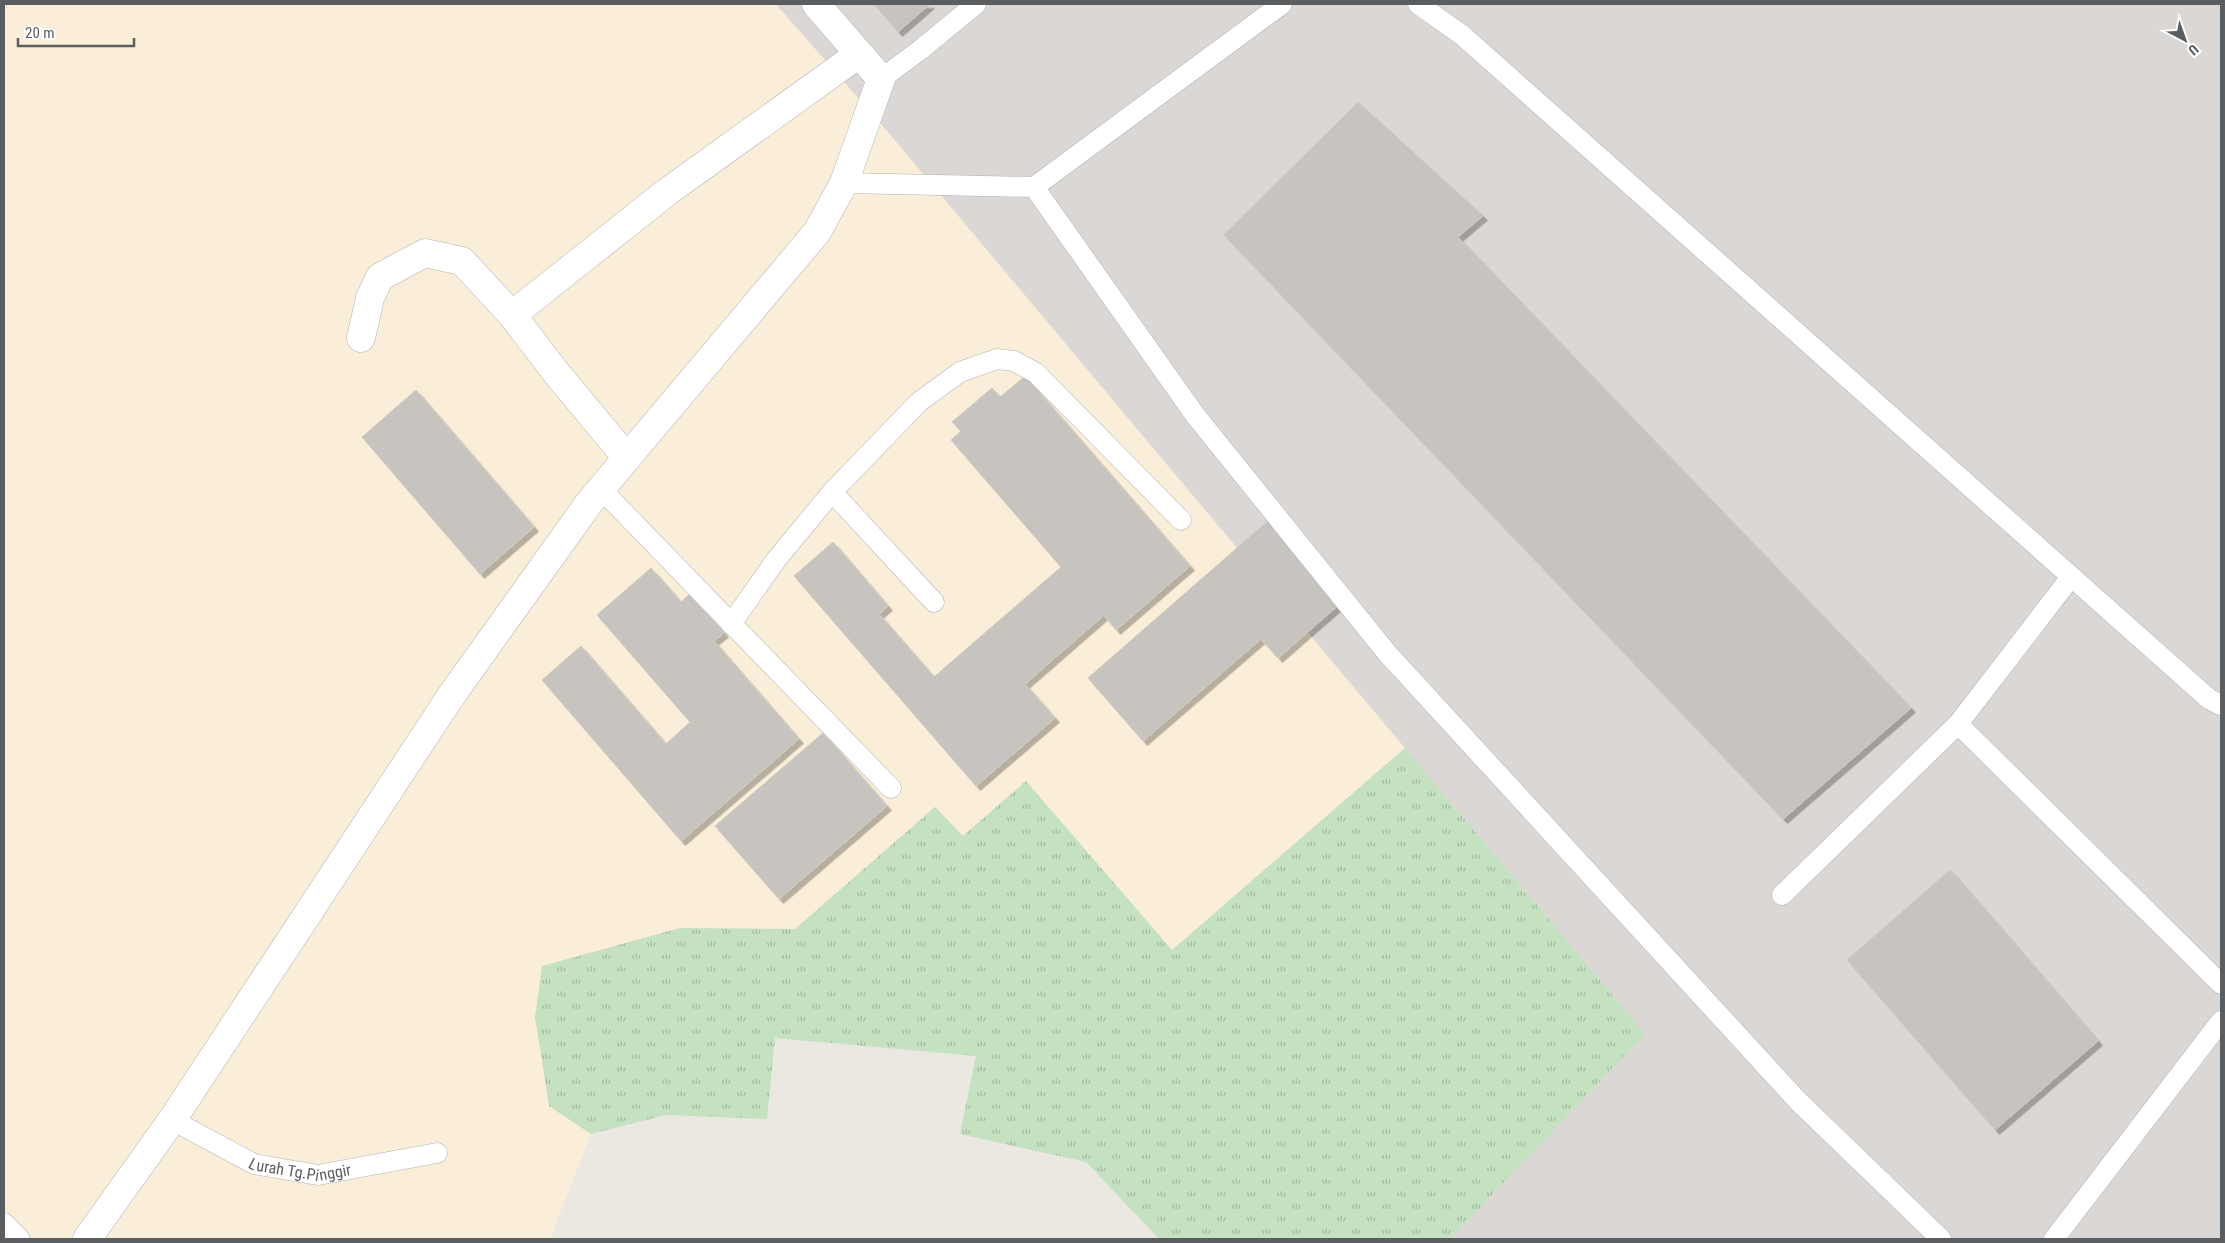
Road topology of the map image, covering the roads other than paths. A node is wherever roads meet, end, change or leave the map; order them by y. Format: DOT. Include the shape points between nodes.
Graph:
graph roads {
  1 [pos="816,4"];
  2 [pos="976,4"];
  3 [pos="1282,4"];
  4 [pos="1418,4"];
  5 [pos="859,54"];
  6 [pos="880,80"];
  7 [pos="844,183"];
  8 [pos="1034,187"];
  9 [pos="512,315"];
  10 [pos="362,338"];
  11 [pos="627,458"];
  12 [pos="601,489"];
  13 [pos="832,492"];
  14 [pos="1181,520"];
  15 [pos="2071,577"];
  16 [pos="934,602"];
  17 [pos="731,624"];
  18 [pos="2221,705"];
  19 [pos="1958,724"];
  20 [pos="891,788"];
  21 [pos="1782,895"];
  22 [pos="2221,984"];
  23 [pos="2221,1021"];
  24 [pos="172,1120"];
  25 [pos="437,1154"];
  26 [pos="4,1223"];
  27 [pos="20,1239"];
  28 [pos="87,1239"];
  29 [pos="1941,1239"];
  30 [pos="2054,1239"];
  1 -- 5 [label="street"];
  2 -- 6 [label="lane"];
  3 -- 8 [label="lane"];
  4 -- 15 [label="lane" via="1462,35"];
  5 -- 6 [label="street"];
  5 -- 9 [label="street" via="668,192"];
  6 -- 7 [label="street"];
  7 -- 8 [label="lane"];
  7 -- 11 [label="street" via="818,232"];
  8 -- 29 [label="lane" via="1195,415 1387,653 1798,1101"];
  9 -- 10 [label="street" via="462,261 425,253 380,277 370,298"];
  9 -- 11 [label="street"];
  11 -- 12 [label="street"];
  12 -- 17 [label="lane"];
  12 -- 24 [label="street" via="450,696"];
  13 -- 14 [label="lane" via="919,402 960,372 996,358 1014,361 1036,373"];
  13 -- 16 [label="lane"];
  13 -- 17 [label="lane" via="776,560"];
  15 -- 18 [label="lane" via="2209,699"];
  15 -- 19 [label="lane"];
  17 -- 20 [label="lane"];
  19 -- 21 [label="lane"];
  19 -- 22 [label="lane"];
  23 -- 30 [label="lane"];
  24 -- 25 [label="lane, Lurah Tg.Pinggir" via="254,1164 318,1175"];
  24 -- 28 [label="street"];
  26 -- 27 [label="lane"];
}
